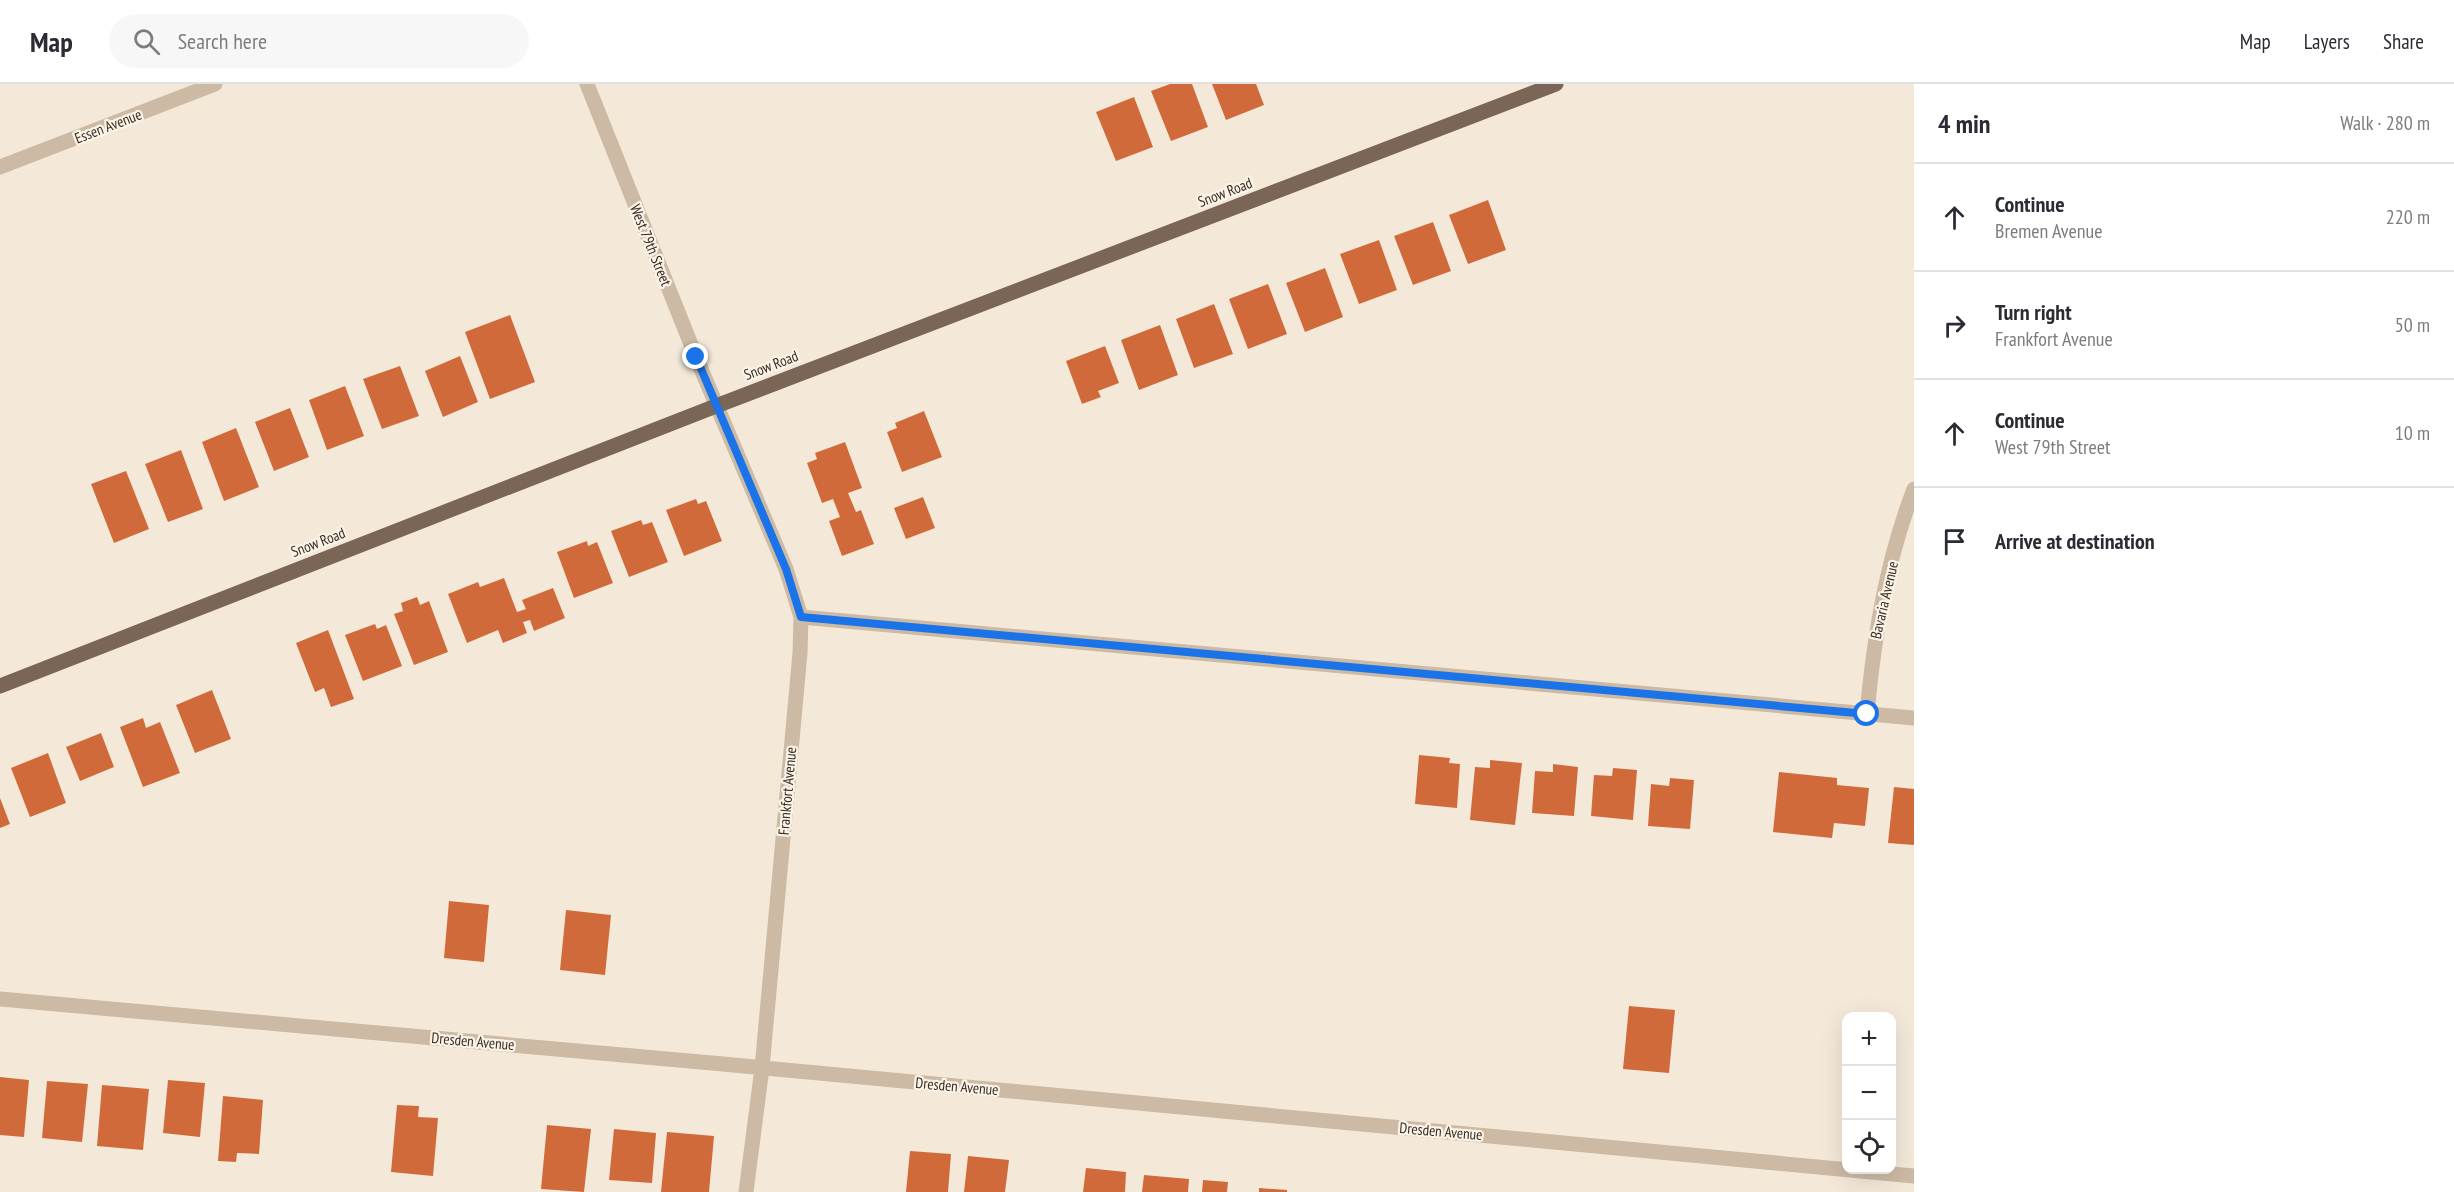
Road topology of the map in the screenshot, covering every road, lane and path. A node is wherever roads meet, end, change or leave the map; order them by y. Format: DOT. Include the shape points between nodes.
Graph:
graph roads {
  1 [pos="216,84"];
  2 [pos="587,84"];
  3 [pos="1556,84"];
  4 [pos="0,167"];
  5 [pos="716,405"];
  6 [pos="1914,489"];
  7 [pos="801,617"];
  8 [pos="0,687"];
  9 [pos="1867,714"];
  10 [pos="1914,718"];
  11 [pos="0,999"];
  12 [pos="762,1068"];
  13 [pos="1914,1176"];
  14 [pos="746,1192"];
  1 -- 4 [label="street, Essen Avenue"];
  2 -- 5 [label="street, West 79th Street"];
  3 -- 5 [label="main road, Snow Road"];
  5 -- 7 [label="street, Frankfort Avenue" via="786,569"];
  5 -- 8 [label="main road, Snow Road"];
  6 -- 9 [label="street, Bavaria Avenue" via="1881,602"];
  7 -- 9 [label="street"];
  7 -- 12 [label="street, Frankfort Avenue"];
  9 -- 10 [label="street"];
  11 -- 12 [label="street, Dresden Avenue"];
  12 -- 13 [label="street, Dresden Avenue"];
  12 -- 14 [label="street, Frankfort Avenue"];
}
